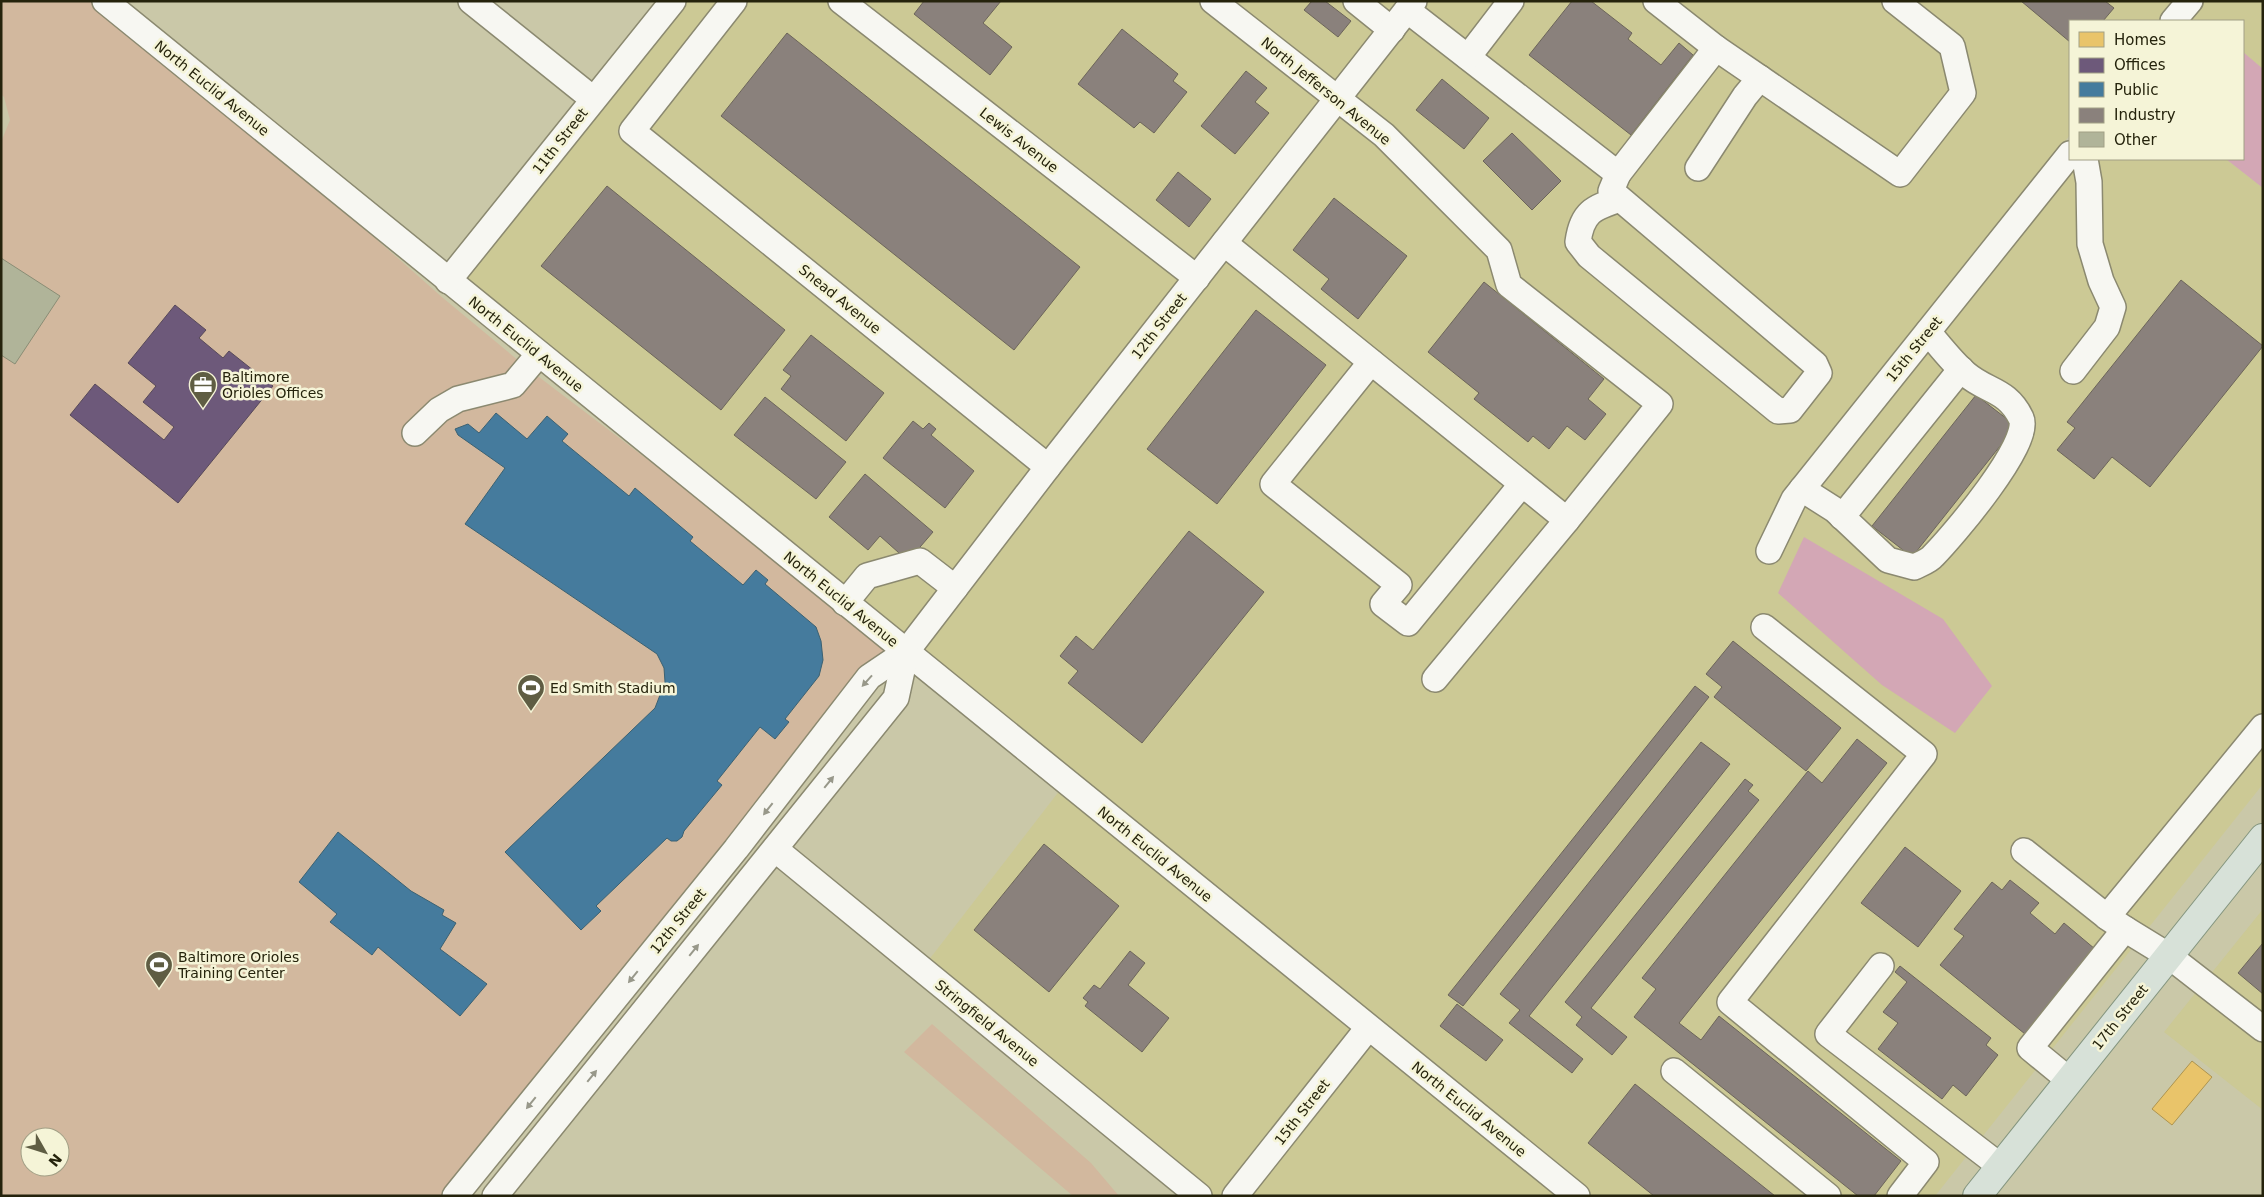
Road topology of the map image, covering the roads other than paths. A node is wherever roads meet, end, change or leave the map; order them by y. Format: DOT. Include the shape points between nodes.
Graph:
graph roads {
  1 [pos="105,1"];
  2 [pos="471,1"];
  3 [pos="673,1"];
  4 [pos="734,1"];
  5 [pos="841,1"];
  6 [pos="1213,1"];
  7 [pos="1356,1"];
  8 [pos="1511,1"];
  9 [pos="1656,1"];
  10 [pos="1896,1"];
  11 [pos="2189,1"];
  12 [pos="1411,6"];
  13 [pos="2175,20"];
  14 [pos="1392,30"];
  15 [pos="1716,48"];
  16 [pos="1468,57"];
  17 [pos="1760,78"];
  18 [pos="593,99"];
  19 [pos="1337,99"];
  20 [pos="2069,155"];
  21 [pos="2085,160"];
  22 [pos="1698,168"];
  23 [pos="1618,174"];
  24 [pos="1620,199"];
  25 [pos="1224,243"];
  26 [pos="1196,278"];
  27 [pos="448,281"];
  28 [pos="1928,332"];
  29 [pos="538,354"];
  30 [pos="1371,362"];
  31 [pos="1961,369"];
  32 [pos="2073,371"];
  33 [pos="415,433"];
  34 [pos="1048,467"];
  35 [pos="1522,484"];
  36 [pos="1802,489"];
  37 [pos="1842,517"];
  38 [pos="1567,520"];
  39 [pos="1769,551"];
  40 [pos="955,588"];
  41 [pos="845,602"];
  42 [pos="1764,627"];
  43 [pos="906,652"];
  44 [pos="1435,679"];
  45 [pos="2263,727"];
  46 [pos="2263,838"];
  47 [pos="775,850"];
  48 [pos="2024,851"];
  49 [pos="2116,923"];
  50 [pos="2168,956"];
  51 [pos="1881,966"];
  52 [pos="1368,1028"];
  53 [pos="2263,1029"];
  54 [pos="1674,1071"];
  55 [pos="2069,1080"];
  56 [pos="2000,1166"];
  57 [pos="455,1196"];
  58 [pos="495,1196"];
  59 [pos="1199,1196"];
  60 [pos="1235,1196"];
  61 [pos="1577,1196"];
  62 [pos="1828,1196"];
  63 [pos="1900,1196"];
  64 [pos="1977,1196"];
  1 -- 27 [label="street, North Euclid Avenue"];
  2 -- 18 [label="street"];
  3 -- 18 [label="street, 11th Street"];
  4 -- 34 [label="street, Snead Avenue" via="632,131"];
  5 -- 26 [label="street, Lewis Avenue"];
  6 -- 19 [label="street, North Jefferson Avenue"];
  7 -- 14 [label="street"];
  8 -- 16 [label="street"];
  9 -- 15 [label="street"];
  10 -- 17 [label="street" via="1952,46 1963,93 1900,174"];
  11 -- 13 [label="street"];
  12 -- 14 [label="street, 12th Street"];
  12 -- 16 [label="street"];
  14 -- 19 [label="street, 12th Street"];
  15 -- 17 [label="street"];
  15 -- 23 [label="street"];
  16 -- 23 [label="street"];
  17 -- 22 [label="street"];
  18 -- 27 [label="street, 11th Street"];
  19 -- 25 [label="street, 12th Street"];
  19 -- 38 [label="street, North Jefferson Avenue" via="1384,135 1499,250 1509,285 1660,404"];
  20 -- 28 [label="street, 15th Street"];
  21 -- 32 [label="street" via="2089,182 2090,244 2113,307 2107,327"];
  23 -- 24 [label="street" via="1611,191"];
  24 -- 24 [label="street" via="1815,364 1819,373 1790,410 1778,411 1588,256 1578,242 1580,226 1586,216"];
  25 -- 26 [label="street, 12th Street"];
  25 -- 30 [label="street"];
  26 -- 34 [label="street, 12th Street"];
  27 -- 29 [label="street, North Euclid Avenue"];
  28 -- 31 [label="street"];
  28 -- 36 [label="street, 15th Street"];
  29 -- 33 [label="street" via="513,385 458,399 439,410"];
  29 -- 41 [label="street, North Euclid Avenue"];
  30 -- 35 [label="street"];
  30 -- 35 [label="street" via="1273,484 1399,585 1383,604 1408,623"];
  31 -- 37 [label="street"];
  31 -- 37 [label="street" via="2000,393 2014,405 2023,421 2021,438 1992,485 1932,558 1914,567 1888,560"];
  34 -- 40 [label="street, 12th Street"];
  35 -- 38 [label="street"];
  36 -- 37 [label="street"];
  36 -- 39 [label="street, 15th Street"];
  38 -- 44 [label="street"];
  40 -- 41 [label="street" via="920,562 867,576"];
  40 -- 43 [label="street, 12th Street"];
  41 -- 43 [label="street, North Euclid Avenue"];
  42 -- 63 [label="street" via="1924,754 1730,1002 1926,1162"];
  47 -- 43 [label="street, 12th Street, one-way" via="896,698"];
  43 -- 52 [label="street, North Euclid Avenue"];
  43 -- 57 [label="street, 12th Street, one-way" via="869,677 732,855"];
  45 -- 49 [label="street"];
  46 -- 50 [label="main road, 17th Street"];
  58 -- 47 [label="street, 12th Street, one-way"];
  47 -- 59 [label="street, Stringfield Avenue"];
  48 -- 49 [label="street"];
  49 -- 50 [label="street"];
  49 -- 55 [label="street" via="2030,1048"];
  50 -- 53 [label="street"];
  50 -- 55 [label="main road, 17th Street"];
  51 -- 56 [label="street" via="1828,1034"];
  52 -- 60 [label="street, 15th Street"];
  52 -- 61 [label="street, North Euclid Avenue"];
  54 -- 62 [label="street"];
  55 -- 56 [label="main road, 17th Street"];
  56 -- 64 [label="main road, 17th Street"];
}
